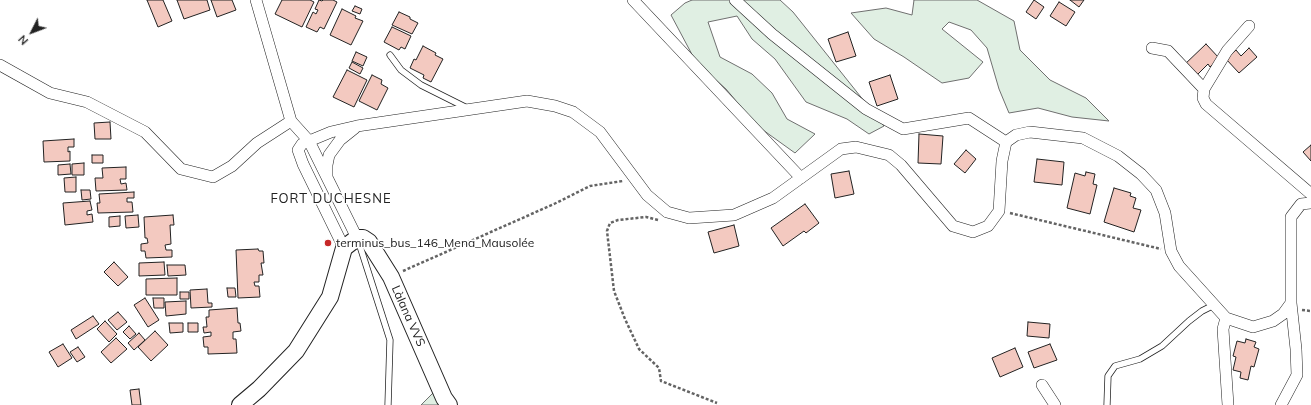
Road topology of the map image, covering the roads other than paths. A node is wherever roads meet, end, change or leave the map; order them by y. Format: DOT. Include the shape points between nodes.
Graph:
graph roads {
  1 [pos="256,0"];
  2 [pos="633,0"];
  3 [pos="735,0"];
  4 [pos="1248,26"];
  5 [pos="1152,48"];
  6 [pos="390,55"];
  7 [pos="0,65"];
  8 [pos="1204,89"];
  9 [pos="469,109"];
  10 [pos="291,121"];
  11 [pos="357,126"];
  12 [pos="309,141"];
  13 [pos="1006,142"];
  14 [pos="327,178"];
  15 [pos="801,178"];
  16 [pos="1311,194"];
  17 [pos="1311,203"];
  18 [pos="357,238"];
  19 [pos="344,248"];
  20 [pos="1291,303"];
  21 [pos="1214,305"];
  22 [pos="1226,318"];
  23 [pos="1042,385"];
  24 [pos="240,405"];
  25 [pos="388,405"];
  26 [pos="449,405"];
  27 [pos="1055,405"];
  28 [pos="1107,405"];
  29 [pos="1228,405"];
  30 [pos="1281,405"];
  1 -- 10 [label="street"];
  2 -- 15 [label="street"];
  3 -- 13 [label="street" via="772,34 866,109 903,129 969,118"];
  4 -- 8 [label="street" via="1227,51"];
  5 -- 8 [label="street" via="1168,51"];
  6 -- 9 [label="lane" via="401,70 421,86"];
  7 -- 10 [label="street" via="50,93 87,102 145,132 181,169 213,177 232,166 257,143"];
  8 -- 16 [label="street" via="1203,98 1206,104"];
  9 -- 11 [label="street"];
  9 -- 15 [label="street" via="526,101 573,112 600,132 647,195 667,212 690,218 734,215 772,198"];
  10 -- 12 [label="street"];
  11 -- 12 [label="street" via="331,132"];
  11 -- 14 [label="street" via="340,140 329,155"];
  12 -- 14 [label="street"];
  12 -- 19 [label="street" via="302,144 298,150 302,164"];
  13 -- 15 [label="street" via="1002,161 999,211 988,226 973,232 953,226 901,164 889,155 856,147 841,149"];
  13 -- 21 [label="street" via="1016,135 1030,132 1083,138 1118,156 1141,174 1156,190 1165,213 1171,251 1178,266"];
  14 -- 18 [label="street"];
  17 -- 20 [label="street" via="1301,204 1291,218"];
  18 -- 19 [label="main road"];
  18 -- 25 [label="lane" via="390,340"];
  18 -- 26 [label="main road, Làlana VVS" via="369,242 391,277"];
  19 -- 24 [label="main road" via="330,297 296,351"];
  20 -- 22 [label="street" via="1283,314 1273,321 1253,327"];
  20 -- 30 [label="street" via="1297,375"];
  21 -- 22 [label="street"];
  21 -- 28 [label="lane" via="1188,321 1162,346 1140,359 1115,366 1108,376"];
  22 -- 29 [label="street" via="1223,329"];
  23 -- 27 [label="street"];
}
